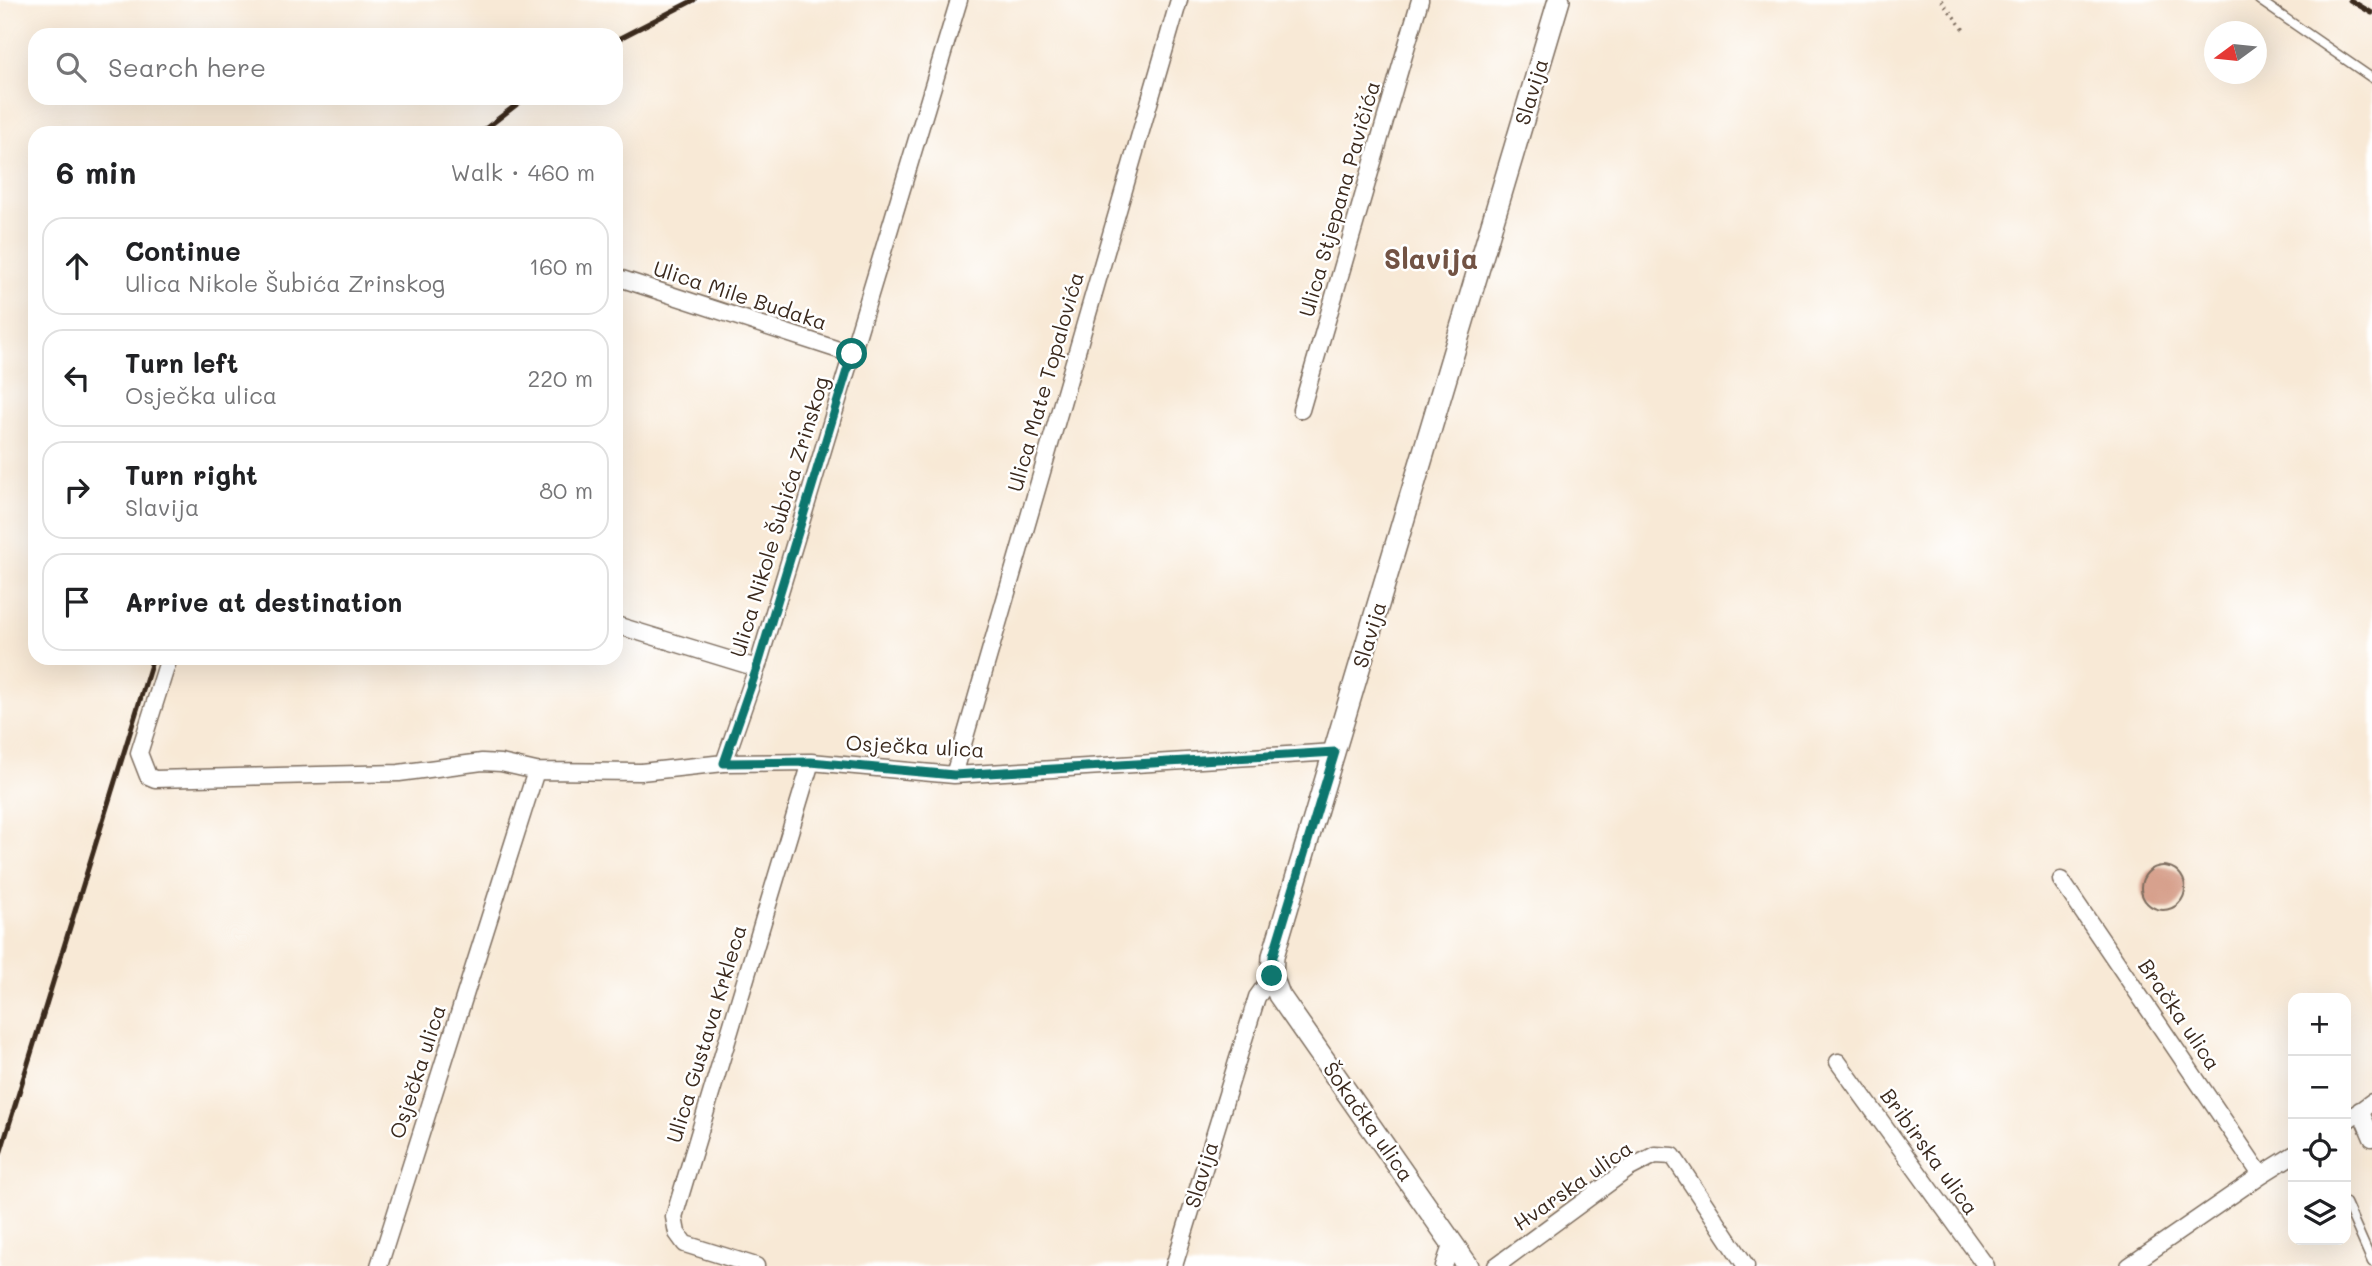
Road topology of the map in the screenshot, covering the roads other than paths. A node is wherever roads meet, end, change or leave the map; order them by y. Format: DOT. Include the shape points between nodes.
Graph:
graph roads {
  1 [pos="959,0"];
  2 [pos="1179,0"];
  3 [pos="1420,0"];
  4 [pos="1559,0"];
  5 [pos="2259,0"];
  6 [pos="2372,78"];
  7 [pos="623,279"];
  8 [pos="852,354"];
  9 [pos="1301,410"];
  10 [pos="623,627"];
  11 [pos="167,665"];
  12 [pos="757,668"];
  13 [pos="1335,752"];
  14 [pos="811,762"];
  15 [pos="724,763"];
  16 [pos="536,771"];
  17 [pos="954,775"];
  18 [pos="2062,880"];
  19 [pos="1272,976"];
  20 [pos="1838,1062"];
  21 [pos="2366,1106"];
  22 [pos="2349,1119"];
  23 [pos="2372,1138"];
  24 [pos="2288,1158"];
  25 [pos="2262,1175"];
  26 [pos="2351,1214"];
  27 [pos="1452,1243"];
  28 [pos="2372,1262"];
  29 [pos="379,1266"];
  30 [pos="757,1266"];
  31 [pos="1174,1266"];
  32 [pos="1444,1266"];
  33 [pos="1468,1266"];
  34 [pos="1496,1266"];
  35 [pos="1746,1266"];
  36 [pos="1986,1266"];
  37 [pos="2129,1266"];
  1 -- 8 [label="street, Ulica Nikole Šubića Zrinskog"];
  2 -- 17 [label="street, Ulica Mate Topalovića"];
  3 -- 9 [label="street, Ulica Stjepana Pavičića"];
  4 -- 13 [label="street, Slavija"];
  5 -- 6 [label="lane"];
  7 -- 8 [label="street, Ulica Mile Budaka"];
  8 -- 12 [label="street, Ulica Nikole Šubića Zrinskog"];
  10 -- 12 [label="street"];
  11 -- 16 [label="street, Osječka ulica" via="139,752 142,766 155,779 399,774 482,762"];
  12 -- 15 [label="street, Ulica Nikole Šubića Zrinskog"];
  13 -- 17 [label="street, Osječka ulica"];
  13 -- 19 [label="street, Slavija" via="1273,956"];
  14 -- 15 [label="street, Osječka ulica"];
  14 -- 17 [label="street, Osječka ulica"];
  14 -- 30 [label="street, Ulica Gustava Krkleca" via="674,1217 685,1244"];
  15 -- 16 [label="street, Osječka ulica" via="640,772"];
  16 -- 29 [label="street, Osječka ulica"];
  18 -- 25 [label="street, Bračka ulica"];
  19 -- 27 [label="street, Šokačka ulica" via="1279,995"];
  19 -- 31 [label="street, Slavija" via="1257,997"];
  20 -- 36 [label="street, Bribirska ulica"];
  21 -- 22 [label="street"];
  21 -- 23 [label="street"];
  24 -- 25 [label="street"];
  25 -- 37 [label="street"];
  26 -- 28 [label="lane"];
  27 -- 32 [label="street"];
  27 -- 33 [label="street, Šokačka ulica"];
  34 -- 35 [label="street, Hvarska ulica" via="1628,1169 1656,1155 1673,1156"];
}
